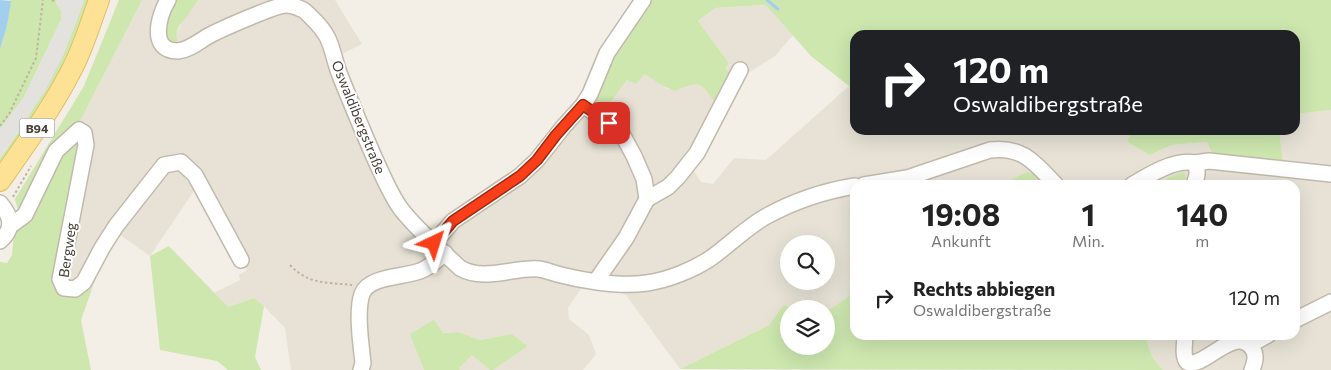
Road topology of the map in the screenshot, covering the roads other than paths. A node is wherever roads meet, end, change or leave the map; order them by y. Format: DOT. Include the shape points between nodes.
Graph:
graph roads {
  1 [pos="99,0"];
  2 [pos="168,0"];
  3 [pos="640,2"];
  4 [pos="740,70"];
  5 [pos="583,105"];
  6 [pos="1194,163"];
  7 [pos="1331,174"];
  8 [pos="895,180"];
  9 [pos="1051,180"];
  10 [pos="1141,180"];
  11 [pos="1196,180"];
  12 [pos="0,181"];
  13 [pos="850,187"];
  14 [pos="647,199"];
  15 [pos="0,204"];
  16 [pos="10,226"];
  17 [pos="0,241"];
  18 [pos="440,248"];
  19 [pos="241,260"];
  20 [pos="596,281"];
  21 [pos="1331,302"];
  22 [pos="1300,318"];
  23 [pos="1185,340"];
  24 [pos="1259,340"];
  25 [pos="1250,345"];
  26 [pos="361,370"];
  27 [pos="1252,370"];
  1 -- 12 [label="main road, B94" via="70,72 36,130"];
  2 -- 18 [label="street, Oswaldibergstraße" via="158,26 158,36 162,44 179,51 225,28 285,5 302,9 324,29 359,124 387,185 400,208"];
  3 -- 5 [label="street" via="607,53"];
  4 -- 14 [label="street" via="698,153 668,187"];
  5 -- 14 [label="street" via="621,132 644,179"];
  5 -- 18 [label="street" via="520,176 453,221"];
  6 -- 7 [label="street" via="1209,161"];
  6 -- 10 [label="street" via="1188,161 1162,168"];
  6 -- 11 [label="street"];
  8 -- 9 [label="street" via="1002,148 1030,158"];
  13 -- 20 [label="street, Oswaldibergstraße" via="808,198 764,218 708,260 666,279 630,285"];
  14 -- 20 [label="street" via="626,238"];
  15 -- 16 [label="street"];
  16 -- 17 [label="street"];
  16 -- 19 [label="street, Bergweg" via="25,215 56,151 79,130 84,132 86,145 60,279 64,288 75,289 84,282 102,248 164,165 181,162 195,175"];
  18 -- 20 [label="street, Oswaldibergstraße" via="468,273 529,269"];
  18 -- 26 [label="street" via="426,268 419,272 366,286 359,316"];
  21 -- 22 [label="street"];
  23 -- 25 [label="street" via="1187,362 1197,367 1234,344"];
  24 -- 25 [label="street"];
  25 -- 27 [label="street" via="1256,359"];
}
